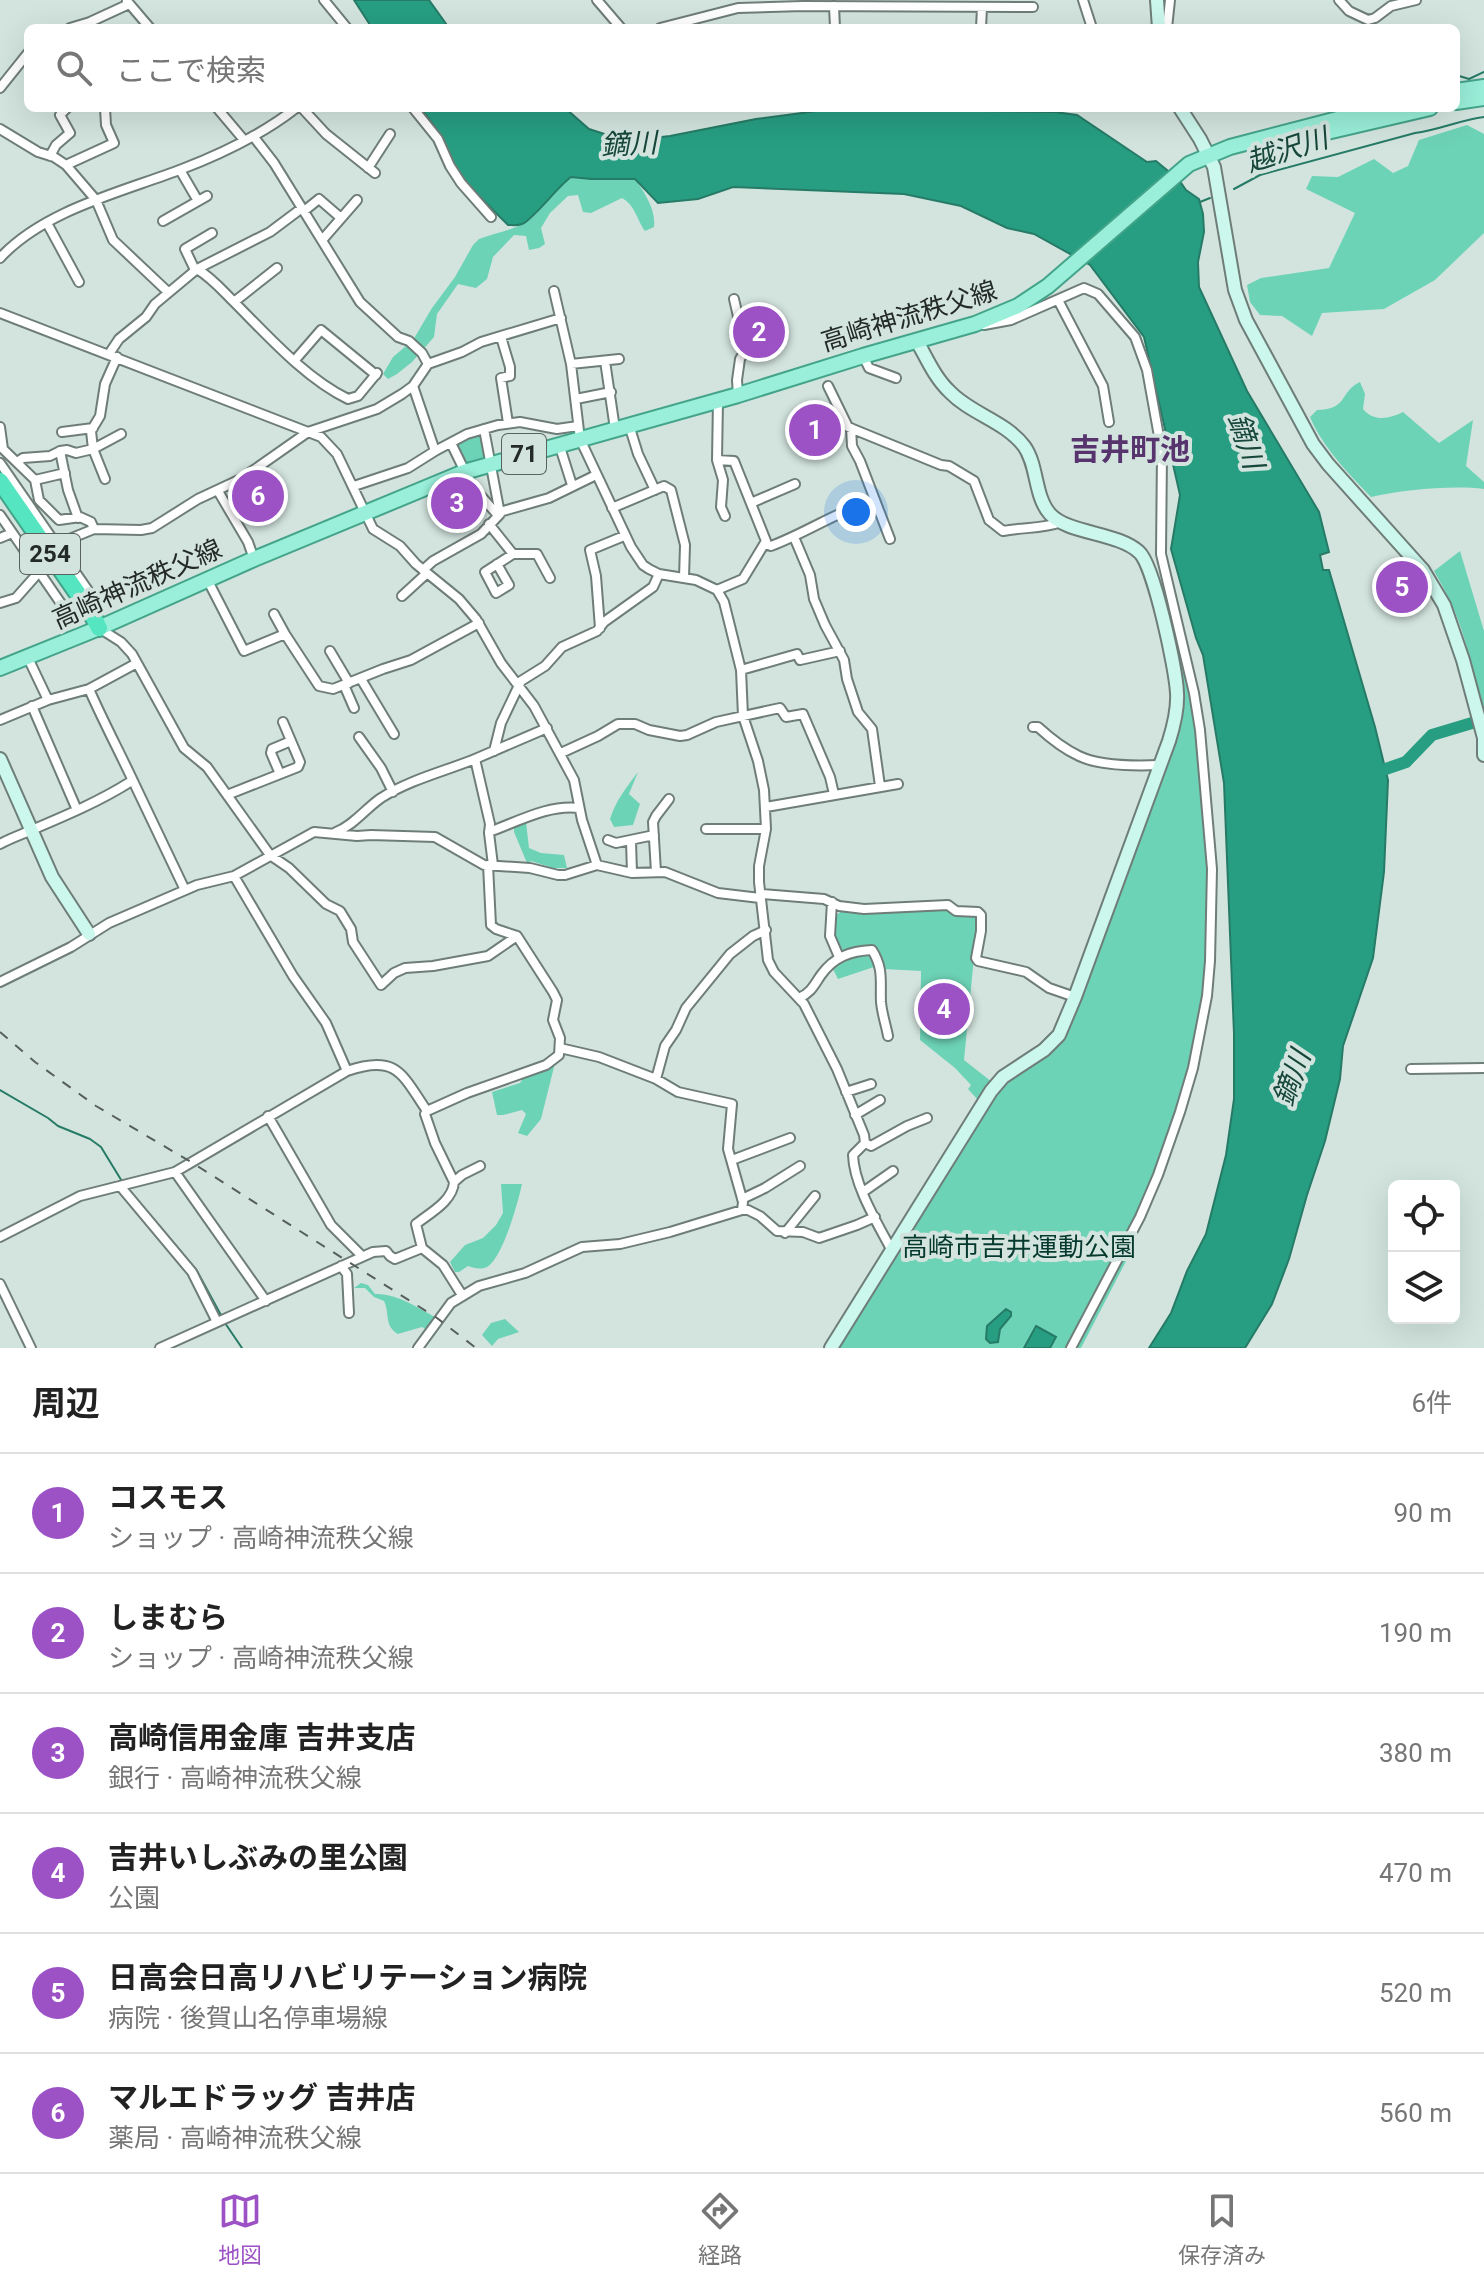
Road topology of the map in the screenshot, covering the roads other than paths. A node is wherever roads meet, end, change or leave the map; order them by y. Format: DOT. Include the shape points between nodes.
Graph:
graph roads {
  1 [pos="324,0"];
  2 [pos="597,0"];
  3 [pos="1083,0"];
  4 [pos="1157,0"];
  5 [pos="1170,0"];
  6 [pos="1339,0"];
  7 [pos="1416,0"];
  8 [pos="128,2"];
  9 [pos="834,6"];
  10 [pos="982,7"];
  11 [pos="1033,7"];
  12 [pos="83,24"];
  13 [pos="147,24"];
  14 [pos="344,24"];
  15 [pos="618,24"];
  16 [pos="676,24"];
  17 [pos="835,24"];
  18 [pos="981,24"];
  19 [pos="1091,24"];
  20 [pos="1159,24"];
  21 [pos="1167,24"];
  22 [pos="24,58"];
  23 [pos="1484,87"];
  24 [pos="0,88"];
  25 [pos="1460,90"];
  26 [pos="1484,98"];
  27 [pos="1460,101"];
  28 [pos="63,112"];
  29 [pos="105,112"];
  30 [pos="221,112"];
  31 [pos="293,112"];
  32 [pos="303,112"];
  33 [pos="413,112"];
  34 [pos="1182,112"];
  35 [pos="1365,112"];
  36 [pos="1413,112"];
  37 [pos="0,129"];
  38 [pos="390,134"];
  39 [pos="249,138"];
  40 [pos="50,156"];
  41 [pos="1209,156"];
  42 [pos="66,165"];
  43 [pos="180,170"];
  44 [pos="207,196"];
  45 [pos="96,200"];
  46 [pos="357,200"];
  47 [pos="198,201"];
  48 [pos="303,210"];
  49 [pos="491,217"];
  50 [pos="341,218"];
  51 [pos="163,221"];
  52 [pos="47,223"];
  53 [pos="212,233"];
  54 [pos="323,239"];
  55 [pos="0,258"];
  56 [pos="277,268"];
  57 [pos="196,269"];
  58 [pos="79,282"];
  59 [pos="554,291"];
  60 [pos="168,292"];
  61 [pos="734,299"];
  62 [pos="1058,300"];
  63 [pos="234,302"];
  64 [pos="0,313"];
  65 [pos="561,318"];
  66 [pos="975,324"];
  67 [pos="501,337"];
  68 [pos="917,341"];
  69 [pos="113,355"];
  70 [pos="863,356"];
  71 [pos="619,359"];
  72 [pos="295,360"];
  73 [pos="605,361"];
  74 [pos="428,364"];
  75 [pos="571,364"];
  76 [pos="896,378"];
  77 [pos="413,386"];
  78 [pos="828,386"];
  79 [pos="611,392"];
  80 [pos="738,395"];
  81 [pos="358,396"];
  82 [pos="576,399"];
  83 [pos="718,400"];
  84 [pos="377,409"];
  85 [pos="1109,422"];
  86 [pos="508,423"];
  87 [pos="0,427"];
  88 [pos="622,427"];
  89 [pos="93,428"];
  90 [pos="851,428"];
  91 [pos="484,429"];
  92 [pos="62,432"];
  93 [pos="308,432"];
  94 [pos="579,432"];
  95 [pos="121,434"];
  96 [pos="451,443"];
  97 [pos="559,444"];
  98 [pos="93,449"];
  99 [pos="60,451"];
  100 [pos="435,451"];
  101 [pos="717,460"];
  102 [pos="17,462"];
  103 [pos="0,463"];
  104 [pos="491,463"];
  105 [pos="464,472"];
  106 [pos="65,473"];
  107 [pos="596,475"];
  108 [pos="105,479"];
  109 [pos="35,480"];
  110 [pos="0,481"];
  111 [pos="795,484"];
  112 [pos="572,485"];
  113 [pos="354,486"];
  114 [pos="655,490"];
  115 [pos="218,491"];
  116 [pos="0,499"];
  117 [pos="874,500"];
  118 [pos="751,503"];
  119 [pos="612,508"];
  120 [pos="364,513"];
  121 [pos="500,514"];
  122 [pos="0,515"];
  123 [pos="725,516"];
  124 [pos="78,518"];
  125 [pos="1061,522"];
  126 [pos="489,524"];
  127 [pos="94,529"];
  128 [pos="12,533"];
  129 [pos="624,536"];
  130 [pos="794,537"];
  131 [pos="0,538"];
  132 [pos="890,539"];
  133 [pos="765,544"];
  134 [pos="52,550"];
  135 [pos="513,554"];
  136 [pos="254,559"];
  137 [pos="497,564"];
  138 [pos="41,570"];
  139 [pos="425,572"];
  140 [pos="659,574"];
  141 [pos="550,578"];
  142 [pos="684,578"];
  143 [pos="207,579"];
  144 [pos="717,590"];
  145 [pos="402,596"];
  146 [pos="0,603"];
  147 [pos="98,605"];
  148 [pos="274,614"];
  149 [pos="71,618"];
  150 [pos="479,623"];
  151 [pos="99,628"];
  152 [pos="600,628"];
  153 [pos="285,634"];
  154 [pos="330,651"];
  155 [pos="840,651"];
  156 [pos="28,658"];
  157 [pos="137,663"];
  158 [pos="1,666"];
  159 [pos="741,670"];
  160 [pos="361,679"];
  161 [pos="346,684"];
  162 [pos="519,685"];
  163 [pos="89,689"];
  164 [pos="48,700"];
  165 [pos="32,706"];
  166 [pos="354,708"];
  167 [pos="743,716"];
  168 [pos="0,720"];
  169 [pos="283,722"];
  170 [pos="1033,727"];
  171 [pos="547,728"];
  172 [pos="394,734"];
  173 [pos="359,737"];
  174 [pos="1484,738"];
  175 [pos="291,741"];
  176 [pos="494,751"];
  177 [pos="561,753"];
  178 [pos="1484,755"];
  179 [pos="0,759"];
  180 [pos="475,759"];
  181 [pos="1160,765"];
  182 [pos="280,774"];
  183 [pos="134,783"];
  184 [pos="898,784"];
  185 [pos="880,786"];
  186 [pos="393,792"];
  187 [pos="834,794"];
  188 [pos="227,795"];
  189 [pos="669,799"];
  190 [pos="766,807"];
  191 [pos="579,808"];
  192 [pos="77,810"];
  193 [pos="706,829"];
  194 [pos="766,829"];
  195 [pos="31,830"];
  196 [pos="489,832"];
  197 [pos="335,833"];
  198 [pos="654,835"];
  199 [pos="608,840"];
  200 [pos="631,841"];
  201 [pos="0,844"];
  202 [pos="270,855"];
  203 [pos="491,865"];
  204 [pos="597,865"];
  205 [pos="656,872"];
  206 [pos="632,873"];
  207 [pos="234,876"];
  208 [pos="185,890"];
  209 [pos="761,896"];
  210 [pos="832,902"];
  211 [pos="766,930"];
  212 [pos="89,934"];
  213 [pos="517,936"];
  214 [pos="839,957"];
  215 [pos="0,982"];
  216 [pos="1075,997"];
  217 [pos="799,998"];
  218 [pos="888,1036"];
  219 [pos="560,1048"];
  220 [pos="1484,1068"];
  221 [pos="1411,1069"];
  222 [pos="347,1071"];
  223 [pos="656,1079"];
  224 [pos="871,1084"];
  225 [pos="846,1092"];
  226 [pos="880,1100"];
  227 [pos="427,1111"];
  228 [pos="855,1115"];
  229 [pos="268,1116"];
  230 [pos="927,1118"];
  231 [pos="790,1138"];
  232 [pos="865,1143"];
  233 [pos="732,1160"];
  234 [pos="480,1166"];
  235 [pos="800,1166"];
  236 [pos="893,1171"];
  237 [pos="175,1172"];
  238 [pos="454,1182"];
  239 [pos="120,1186"];
  240 [pos="863,1192"];
  241 [pos="815,1196"];
  242 [pos="742,1199"];
  243 [pos="742,1210"];
  244 [pos="875,1217"];
  245 [pos="785,1233"];
  246 [pos="0,1237"];
  247 [pos="422,1248"];
  248 [pos="892,1251"];
  249 [pos="362,1256"];
  250 [pos="341,1266"];
  251 [pos="0,1284"];
  252 [pos="462,1295"];
  253 [pos="266,1301"];
  254 [pos="349,1313"];
  255 [pos="217,1322"];
  256 [pos="418,1347"];
  257 [pos="31,1348"];
  258 [pos="160,1348"];
  259 [pos="831,1348"];
  260 [pos="1071,1348"];
  1 -- 14 [label="street"];
  2 -- 15 [label="street"];
  3 -- 19 [label="street"];
  4 -- 20 [label="street"];
  5 -- 21 [label="street"];
  6 -- 7 [label="street" via="1368,20 1391,6"];
  8 -- 12 [label="street"];
  8 -- 13 [label="street"];
  9 -- 10 [label="street"];
  9 -- 16 [label="street" via="738,8"];
  9 -- 17 [label="street"];
  10 -- 11 [label="street"];
  10 -- 18 [label="street"];
  22 -- 24 [label="street"];
  23 -- 25 [label="main road"];
  26 -- 27 [label="main road"];
  28 -- 40 [label="street" via="70,133"];
  29 -- 42 [label="street" via="114,143"];
  30 -- 39 [label="street"];
  31 -- 39 [label="street"];
  32 -- 38 [label="street" via="372,171"];
  33 -- 49 [label="street" via="438,139 461,183"];
  34 -- 41 [label="street"];
  35 -- 41 [label="main road, 高崎神流秩父線 / 71"];
  36 -- 41 [label="main road, 高崎神流秩父線 / 71"];
  37 -- 40 [label="street"];
  39 -- 43 [label="street"];
  39 -- 48 [label="street" via="274,163"];
  40 -- 42 [label="street"];
  41 -- 66 [label="main road, 高崎神流秩父線 / 71" via="1178,172 1018,306"];
  41 -- 174 [label="street" via="1235,290 1246,320 1313,444 1423,570 1444,605"];
  42 -- 45 [label="street"];
  43 -- 45 [label="street"];
  43 -- 47 [label="street"];
  44 -- 47 [label="street"];
  45 -- 52 [label="street"];
  45 -- 60 [label="street" via="113,240"];
  46 -- 50 [label="street"];
  47 -- 51 [label="street"];
  48 -- 50 [label="street" via="319,199"];
  48 -- 54 [label="street"];
  48 -- 57 [label="street"];
  50 -- 54 [label="street"];
  52 -- 55 [label="street"];
  52 -- 58 [label="street"];
  53 -- 57 [label="street" via="185,249"];
  54 -- 74 [label="street" via="360,302 409,341"];
  56 -- 63 [label="street"];
  57 -- 60 [label="street"];
  57 -- 63 [label="street"];
  59 -- 65 [label="street"];
  60 -- 69 [label="street" via="119,339"];
  61 -- 80 [label="street" via="743,338"];
  62 -- 66 [label="street" via="1003,323"];
  62 -- 85 [label="street" via="1103,386"];
  62 -- 260 [label="street" via="1079,289 1098,294 1135,337 1147,370 1162,453 1161,554 1200,730 1212,869 1207,996 1193,1068 1140,1217"];
  63 -- 72 [label="street"];
  64 -- 69 [label="street"];
  65 -- 67 [label="street"];
  65 -- 75 [label="street"];
  66 -- 68 [label="main road, 高崎神流秩父線 / 71"];
  67 -- 74 [label="street"];
  67 -- 86 [label="street" via="510,367 510,376 501,378"];
  68 -- 70 [label="main road, 高崎神流秩父線 / 71"];
  68 -- 125 [label="street" via="951,394 1015,435 1027,450 1043,500"];
  69 -- 89 [label="street"];
  69 -- 93 [label="street"];
  70 -- 76 [label="street" via="869,368"];
  70 -- 80 [label="main road, 高崎神流秩父線 / 71"];
  71 -- 73 [label="street"];
  72 -- 81 [label="street" via="339,395"];
  72 -- 81 [label="street" via="321,330 377,374"];
  73 -- 75 [label="street"];
  73 -- 79 [label="street"];
  74 -- 77 [label="street"];
  75 -- 82 [label="street"];
  77 -- 84 [label="street"];
  77 -- 100 [label="street"];
  78 -- 90 [label="street"];
  79 -- 82 [label="street"];
  79 -- 88 [label="street"];
  80 -- 83 [label="main road, 高崎神流秩父線 / 71"];
  81 -- 84 [label="street"];
  82 -- 94 [label="street"];
  83 -- 88 [label="main road, 高崎神流秩父線 / 71"];
  83 -- 101 [label="street"];
  84 -- 93 [label="street"];
  86 -- 91 [label="street"];
  86 -- 94 [label="street"];
  87 -- 102 [label="street" via="3,449"];
  88 -- 94 [label="main road, 高崎神流秩父線 / 71"];
  88 -- 114 [label="street"];
  89 -- 92 [label="street"];
  89 -- 98 [label="street"];
  90 -- 117 [label="street" via="852,446"];
  90 -- 125 [label="street" via="967,476 974,481 989,520 1003,531"];
  91 -- 96 [label="street"];
  91 -- 104 [label="street"];
  93 -- 113 [label="street" via="337,454"];
  93 -- 115 [label="street"];
  94 -- 97 [label="main road, 高崎神流秩父線 / 71"];
  94 -- 107 [label="street"];
  95 -- 98 [label="street"];
  96 -- 100 [label="street"];
  96 -- 105 [label="street"];
  97 -- 104 [label="main road, 高崎神流秩父線 / 71"];
  97 -- 112 [label="street"];
  98 -- 99 [label="street"];
  98 -- 108 [label="street"];
  99 -- 102 [label="street"];
  99 -- 106 [label="street"];
  100 -- 113 [label="street" via="408,468"];
  101 -- 118 [label="street" via="734,461"];
  101 -- 123 [label="street"];
  102 -- 109 [label="street"];
  103 -- 134 [label="street"];
  104 -- 105 [label="main road, 高崎神流秩父線 / 71"];
  104 -- 121 [label="street"];
  105 -- 120 [label="main road, 高崎神流秩父線 / 71"];
  105 -- 121 [label="street" via="485,503"];
  106 -- 109 [label="street"];
  106 -- 124 [label="street"];
  107 -- 112 [label="street"];
  107 -- 119 [label="street"];
  109 -- 124 [label="street" via="39,500 59,520"];
  110 -- 134 [label="highway, 254"];
  111 -- 118 [label="street"];
  112 -- 121 [label="street"];
  113 -- 120 [label="street"];
  114 -- 119 [label="street"];
  114 -- 142 [label="street" via="668,487 674,495 685,545"];
  115 -- 127 [label="street" via="152,528"];
  115 -- 136 [label="street"];
  116 -- 138 [label="highway, 254"];
  117 -- 130 [label="street"];
  117 -- 132 [label="street"];
  118 -- 133 [label="street"];
  119 -- 129 [label="street"];
  120 -- 136 [label="main road, 高崎神流秩父線 / 71"];
  120 -- 139 [label="street" via="376,533 400,546"];
  121 -- 126 [label="street"];
  122 -- 128 [label="street"];
  124 -- 127 [label="street" via="91,522"];
  125 -- 181 [label="street" via="1124,542 1141,553 1151,573 1177,692 1174,725"];
  126 -- 135 [label="street"];
  126 -- 139 [label="street"];
  127 -- 134 [label="street"];
  128 -- 131 [label="street"];
  128 -- 138 [label="street"];
  129 -- 140 [label="street" via="643,565"];
  129 -- 152 [label="street" via="590,550"];
  130 -- 133 [label="street"];
  130 -- 155 [label="street" via="819,612"];
  133 -- 144 [label="street" via="743,579"];
  134 -- 147 [label="street"];
  134 -- 151 [label="highway, 254"];
  135 -- 137 [label="street"];
  135 -- 141 [label="street" via="537,554"];
  136 -- 143 [label="main road, 高崎神流秩父線 / 71"];
  138 -- 146 [label="street" via="16,598"];
  138 -- 149 [label="street"];
  138 -- 151 [label="highway, 254"];
  139 -- 145 [label="street"];
  139 -- 150 [label="street"];
  140 -- 142 [label="street"];
  140 -- 152 [label="street" via="653,587"];
  142 -- 144 [label="street"];
  143 -- 151 [label="main road, 高崎神流秩父線 / 71"];
  143 -- 153 [label="street" via="244,651"];
  144 -- 159 [label="street"];
  148 -- 153 [label="street"];
  150 -- 160 [label="street" via="411,660"];
  150 -- 162 [label="street"];
  151 -- 156 [label="main road, 高崎神流秩父線 / 71"];
  151 -- 157 [label="street" via="121,642"];
  152 -- 162 [label="street" via="566,644"];
  153 -- 161 [label="street" via="319,686 333,689"];
  154 -- 161 [label="street"];
  155 -- 159 [label="street" via="800,660 797,654"];
  155 -- 185 [label="street" via="858,712 873,734"];
  156 -- 158 [label="main road, 高崎神流秩父線 / 71"];
  156 -- 164 [label="street"];
  157 -- 163 [label="street"];
  157 -- 188 [label="street" via="184,748 203,762"];
  159 -- 167 [label="street"];
  160 -- 161 [label="street"];
  160 -- 172 [label="street"];
  161 -- 166 [label="street"];
  162 -- 171 [label="street"];
  162 -- 176 [label="street"];
  163 -- 164 [label="street"];
  163 -- 183 [label="street"];
  164 -- 165 [label="street"];
  165 -- 168 [label="street"];
  165 -- 192 [label="street"];
  167 -- 177 [label="street" via="680,736 618,724"];
  167 -- 187 [label="street" via="780,708 786,717 803,714"];
  167 -- 190 [label="street"];
  169 -- 175 [label="street"];
  170 -- 181 [label="street" via="1079,756"];
  171 -- 176 [label="street"];
  171 -- 177 [label="street"];
  173 -- 186 [label="street"];
  174 -- 178 [label="street"];
  175 -- 182 [label="street" via="300,762"];
  175 -- 182 [label="street" via="272,749"];
  176 -- 180 [label="street"];
  177 -- 191 [label="street"];
  179 -- 195 [label="street"];
  180 -- 186 [label="street"];
  180 -- 196 [label="street"];
  181 -- 216 [label="street"];
  182 -- 188 [label="street"];
  183 -- 192 [label="street"];
  183 -- 208 [label="street"];
  184 -- 185 [label="street"];
  185 -- 187 [label="street"];
  186 -- 197 [label="street"];
  187 -- 190 [label="street"];
  188 -- 202 [label="street"];
  189 -- 198 [label="street" via="656,816"];
  190 -- 194 [label="street"];
  191 -- 196 [label="street" via="542,812"];
  191 -- 204 [label="street"];
  192 -- 195 [label="street"];
  193 -- 194 [label="street"];
  194 -- 209 [label="street" via="759,866"];
  195 -- 201 [label="street"];
  195 -- 212 [label="street" via="52,877"];
  196 -- 203 [label="street"];
  197 -- 202 [label="street" via="314,832"];
  197 -- 203 [label="street" via="435,837 478,863"];
  198 -- 200 [label="street"];
  198 -- 205 [label="street"];
  199 -- 200 [label="street"];
  200 -- 206 [label="street"];
  202 -- 207 [label="street"];
  202 -- 213 [label="street" via="340,911 381,985 405,968 488,956"];
  203 -- 204 [label="street" via="558,875"];
  203 -- 213 [label="street" via="491,925"];
  204 -- 206 [label="street"];
  205 -- 206 [label="street"];
  205 -- 209 [label="street" via="718,893"];
  207 -- 208 [label="street"];
  207 -- 222 [label="street" via="326,1023"];
  208 -- 212 [label="street"];
  209 -- 210 [label="street"];
  209 -- 211 [label="street"];
  210 -- 214 [label="street" via="830,936"];
  210 -- 216 [label="street" via="864,909 948,905 956,911 978,912 978,961 1026,972"];
  211 -- 217 [label="street" via="770,966"];
  211 -- 223 [label="street" via="730,954 686,1008 665,1046"];
  212 -- 215 [label="street"];
  213 -- 219 [label="street" via="557,1000 553,1020"];
  214 -- 217 [label="street"];
  214 -- 218 [label="street" via="874,952"];
  216 -- 248 [label="street" via="1059,1035 991,1091"];
  217 -- 225 [label="street"];
  219 -- 223 [label="street"];
  219 -- 227 [label="street" via="546,1065"];
  220 -- 221 [label="street"];
  222 -- 227 [label="street" via="369,1065 394,1067"];
  222 -- 229 [label="street"];
  223 -- 233 [label="street" via="678,1092 732,1104"];
  224 -- 225 [label="street"];
  225 -- 228 [label="street"];
  226 -- 228 [label="street"];
  227 -- 238 [label="street" via="428,1126"];
  228 -- 232 [label="street"];
  229 -- 237 [label="street"];
  229 -- 249 [label="street" via="331,1225"];
  230 -- 232 [label="street" via="871,1146"];
  231 -- 233 [label="street"];
  232 -- 240 [label="street" via="853,1155"];
  233 -- 242 [label="street"];
  234 -- 238 [label="street"];
  235 -- 242 [label="street"];
  236 -- 240 [label="street"];
  237 -- 239 [label="street"];
  237 -- 253 [label="street"];
  238 -- 247 [label="street" via="448,1198 416,1224"];
  239 -- 246 [label="street" via="80,1196"];
  239 -- 255 [label="street" via="192,1272"];
  240 -- 244 [label="street"];
  241 -- 245 [label="street"];
  242 -- 243 [label="street"];
  243 -- 245 [label="street"];
  243 -- 252 [label="street" via="620,1244 582,1247"];
  244 -- 245 [label="street" via="819,1238"];
  244 -- 248 [label="street"];
  247 -- 249 [label="street" via="395,1259 380,1250"];
  247 -- 252 [label="street" via="443,1265"];
  248 -- 259 [label="street"];
  249 -- 250 [label="street"];
  250 -- 253 [label="street"];
  250 -- 254 [label="street" via="347,1274"];
  251 -- 257 [label="street"];
  252 -- 256 [label="street"];
  253 -- 255 [label="street"];
  255 -- 258 [label="street"];
}
